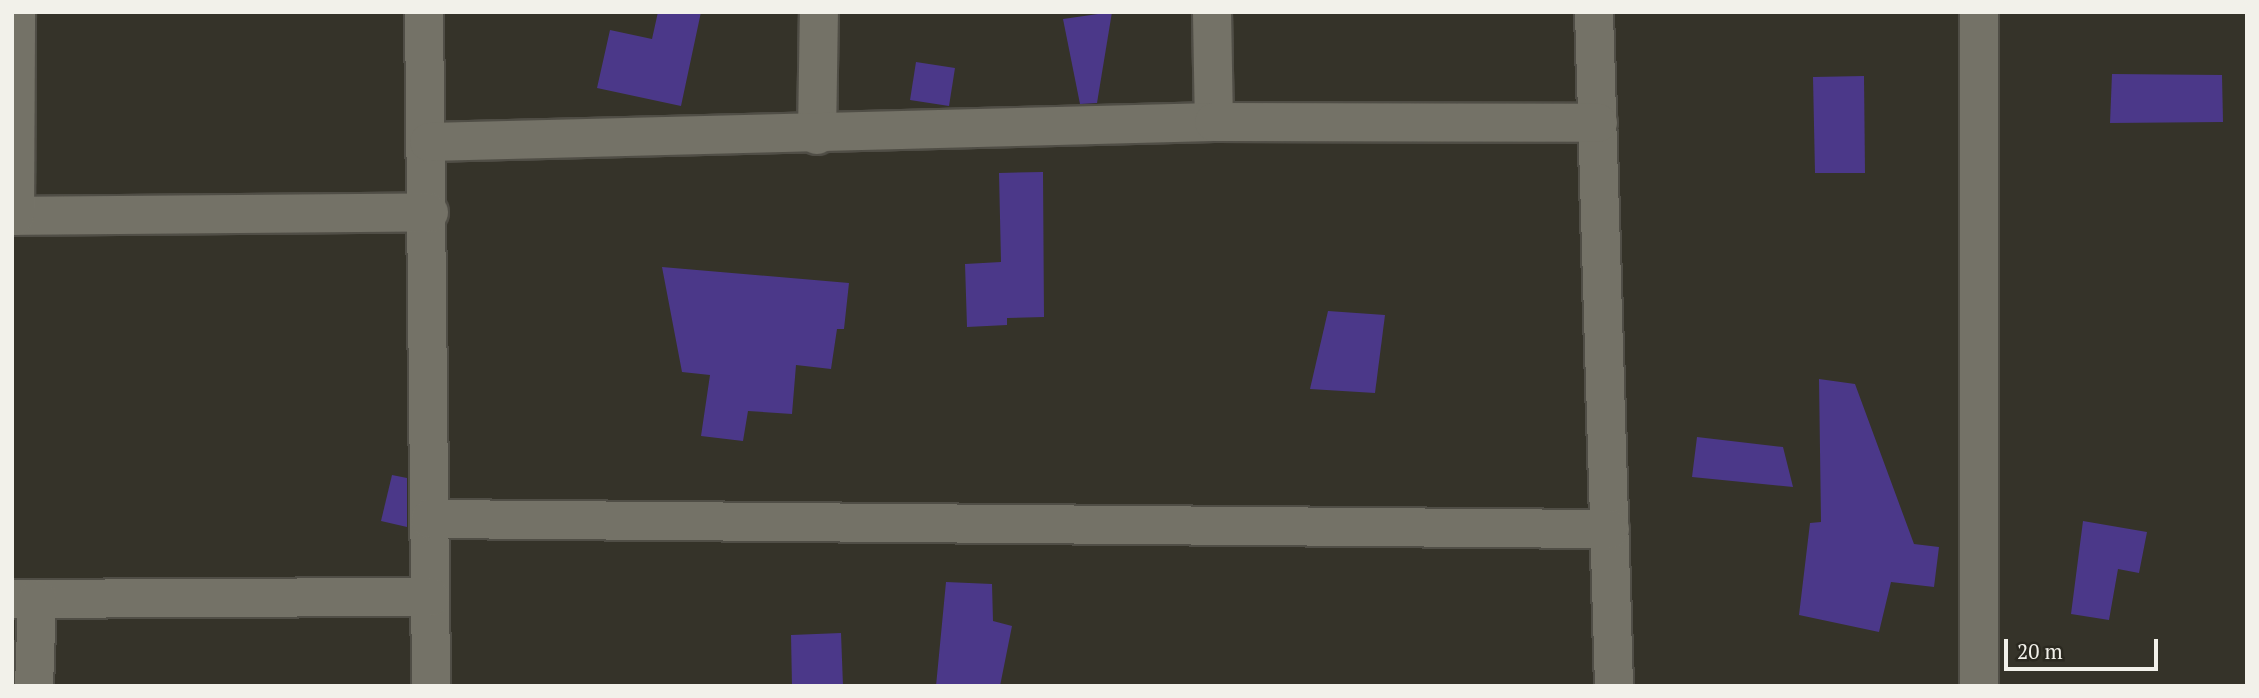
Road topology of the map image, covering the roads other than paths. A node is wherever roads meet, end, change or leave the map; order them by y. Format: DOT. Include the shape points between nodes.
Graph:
graph roads {
  1 [pos="16,12"];
  2 [pos="424,12"];
  3 [pos="819,12"];
  4 [pos="1212,12"];
  5 [pos="1594,12"];
  6 [pos="1979,12"];
  7 [pos="1214,122"];
  8 [pos="1598,123"];
  9 [pos="817,135"];
  10 [pos="429,142"];
  11 [pos="429,212"];
  12 [pos="14,216"];
  13 [pos="430,519"];
  14 [pos="1610,529"];
  15 [pos="430,597"];
  16 [pos="25,599"];
  17 [pos="34,686"];
  18 [pos="431,686"];
  19 [pos="1614,686"];
  20 [pos="1979,686"];
  1 -- 12 [label="street"];
  2 -- 10 [label="street"];
  3 -- 9 [label="street"];
  4 -- 7 [label="street"];
  5 -- 8 [label="street"];
  6 -- 20 [label="street"];
  7 -- 8 [label="street"];
  7 -- 9 [label="street"];
  8 -- 14 [label="street"];
  9 -- 10 [label="street"];
  10 -- 11 [label="street"];
  11 -- 12 [label="street"];
  11 -- 13 [label="street"];
  13 -- 14 [label="street"];
  13 -- 15 [label="street"];
  14 -- 19 [label="street"];
  15 -- 16 [label="street"];
  15 -- 18 [label="street"];
  16 -- 17 [label="street"];
}
